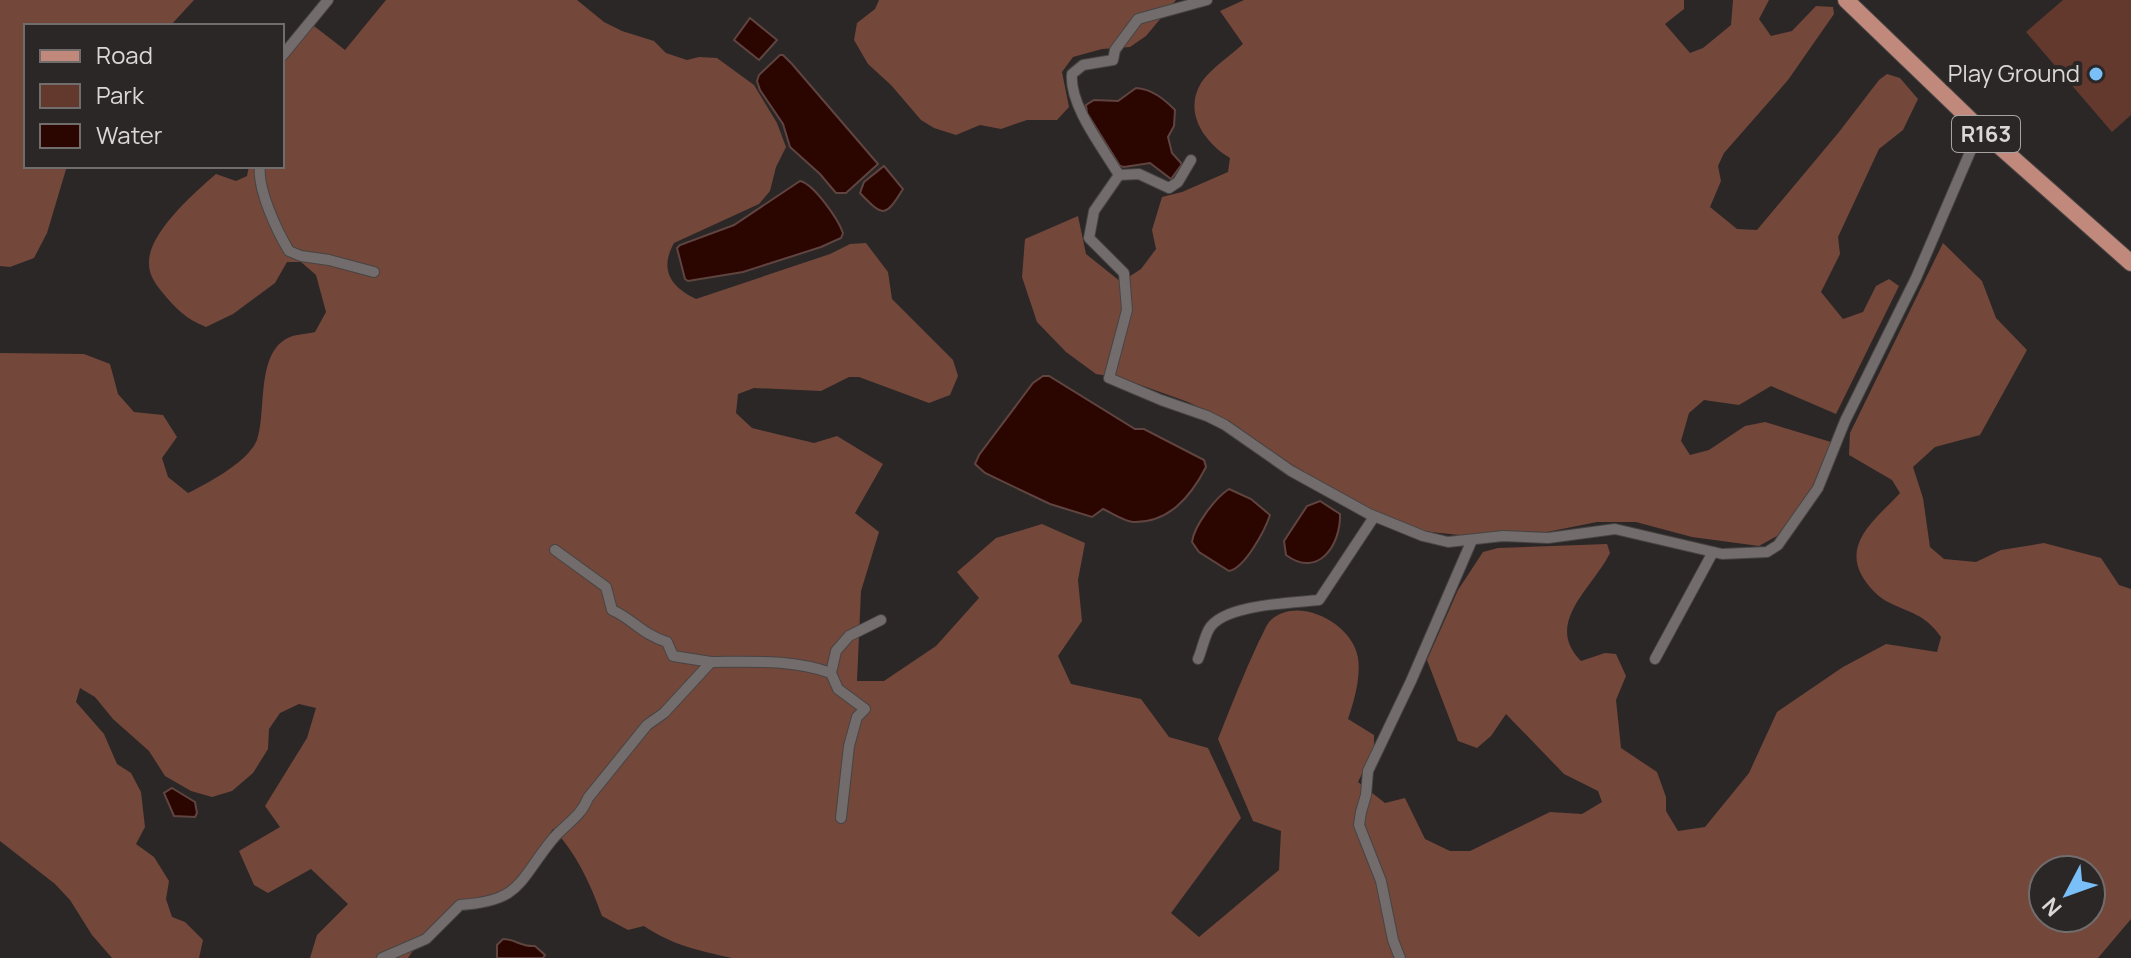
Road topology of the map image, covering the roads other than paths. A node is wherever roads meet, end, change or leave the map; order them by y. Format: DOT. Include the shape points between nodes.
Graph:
graph roads {
  1 [pos="328,0"];
  2 [pos="1207,0"];
  3 [pos="1846,0"];
  4 [pos="284,54"];
  5 [pos="1980,129"];
  6 [pos="1191,160"];
  7 [pos="260,168"];
  8 [pos="1119,175"];
  9 [pos="2131,263"];
  10 [pos="374,272"];
  11 [pos="1374,517"];
  12 [pos="1472,540"];
  13 [pos="555,550"];
  14 [pos="1713,552"];
  15 [pos="881,620"];
  16 [pos="1198,659"];
  17 [pos="1655,659"];
  18 [pos="711,662"];
  19 [pos="831,673"];
  20 [pos="841,818"];
  21 [pos="382,958"];
  22 [pos="1400,958"];
  1 -- 4 [label="street"];
  2 -- 8 [label="street" via="1138,19 1113,60 1083,65 1072,74 1071,87 1085,118"];
  3 -- 5 [label="main road, R163"];
  5 -- 9 [label="main road, R163"];
  5 -- 14 [label="street" via="1812,499 1767,552"];
  6 -- 8 [label="street" via="1169,188 1139,174"];
  7 -- 10 [label="street" via="261,190 289,251"];
  8 -- 11 [label="street" via="1094,211 1089,238 1124,273 1127,310 1109,378 1225,425 1291,471"];
  11 -- 12 [label="street" via="1448,542"];
  11 -- 16 [label="street" via="1319,600 1227,615 1210,626"];
  12 -- 14 [label="street" via="1615,529"];
  12 -- 22 [label="street" via="1368,771 1359,825 1381,881"];
  13 -- 18 [label="street" via="606,587 612,610 667,642 673,656"];
  14 -- 17 [label="street"];
  15 -- 19 [label="street" via="849,636 836,651"];
  18 -- 19 [label="street" via="806,664"];
  18 -- 21 [label="street" via="647,725 515,889 490,903 460,905 426,939"];
  19 -- 20 [label="street" via="838,689 865,709 857,717 849,746"];
}
